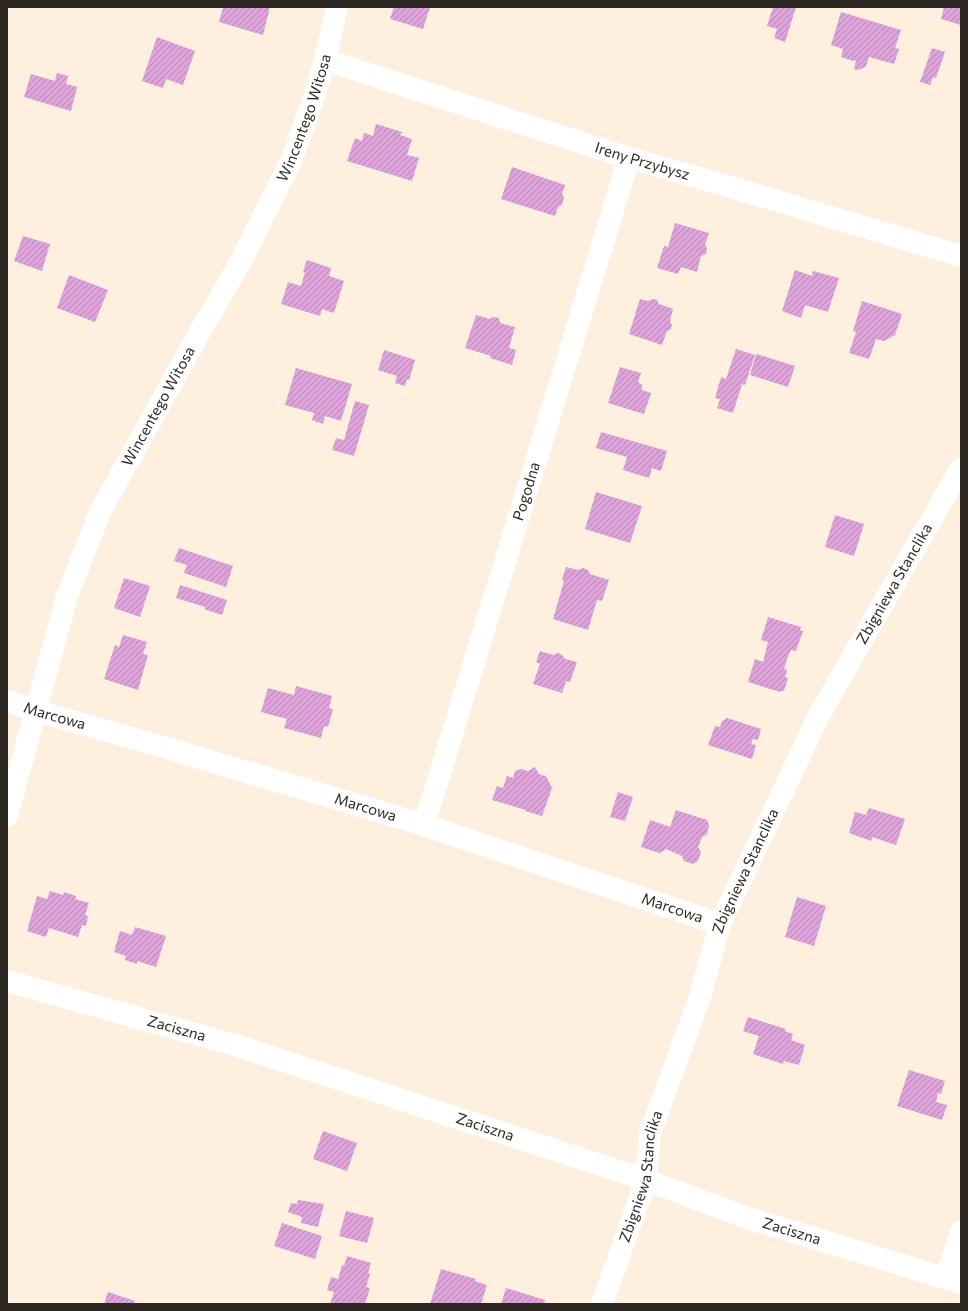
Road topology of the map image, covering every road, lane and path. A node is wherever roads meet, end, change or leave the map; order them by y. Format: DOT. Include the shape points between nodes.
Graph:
graph roads {
  1 [pos="337,7"];
  2 [pos="325,60"];
  3 [pos="629,158"];
  4 [pos="961,256"];
  5 [pos="961,468"];
  6 [pos="7,701"];
  7 [pos="36,711"];
  8 [pos="7,816"];
  9 [pos="424,825"];
  10 [pos="720,924"];
  11 [pos="7,981"];
  12 [pos="646,1180"];
  13 [pos="961,1231"];
  14 [pos="953,1281"];
  15 [pos="602,1304"];
  1 -- 2 [label="street, Wincentego Witosa"];
  2 -- 3 [label="street, Ireny Przybysz"];
  2 -- 7 [label="street, Wincentego Witosa" via="290,163 238,266 100,512 67,596"];
  3 -- 4 [label="street, Ireny Przybysz"];
  3 -- 9 [label="street, Pogodna"];
  5 -- 10 [label="street, Zbigniewa Stanclika" via="819,715"];
  6 -- 7 [label="street, Marcowa"];
  7 -- 8 [label="street, Wincentego Witosa"];
  7 -- 9 [label="street, Marcowa"];
  9 -- 10 [label="street, Marcowa"];
  10 -- 12 [label="street, Zbigniewa Stanclika" via="700,997 650,1134"];
  11 -- 12 [label="street, Zaciszna" via="235,1045"];
  12 -- 14 [label="street, Zaciszna" via="744,1217"];
  12 -- 15 [label="street, Zbigniewa Stanclika"];
  13 -- 14 [label="street"];
}
